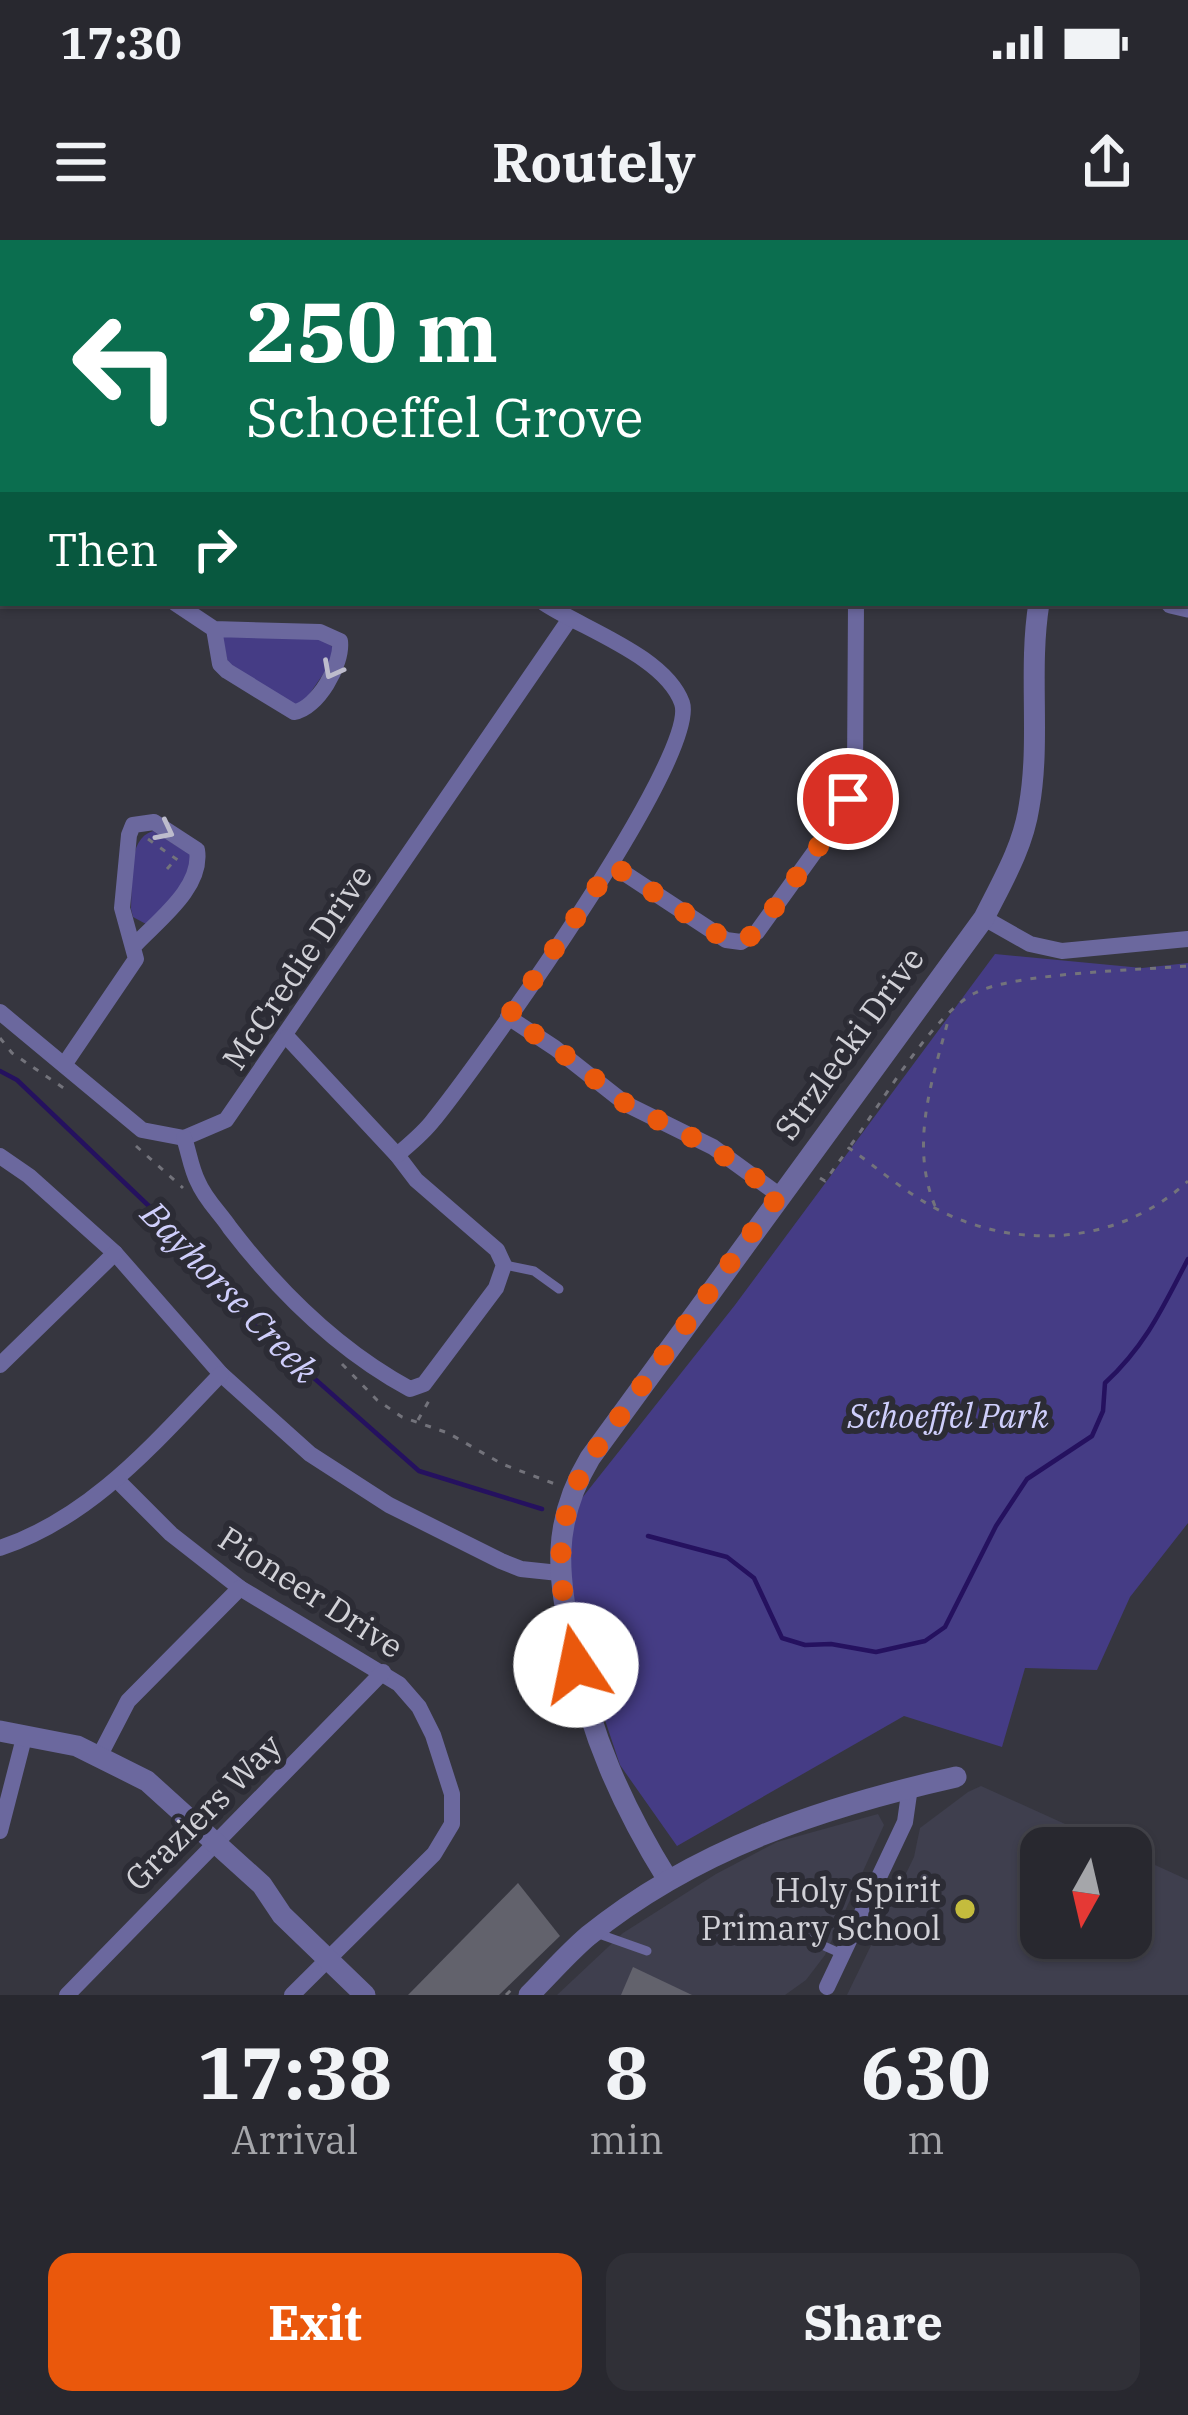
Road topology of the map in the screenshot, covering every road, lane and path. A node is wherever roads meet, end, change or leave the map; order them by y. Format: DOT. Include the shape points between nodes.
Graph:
graph roads {
  1 [pos="180,606"];
  2 [pos="548,606"];
  3 [pos="856,606"];
  4 [pos="1040,606"];
  5 [pos="569,620"];
  6 [pos="214,629"];
  7 [pos="140,822"];
  8 [pos="175,860"];
  9 [pos="198,862"];
  10 [pos="612,865"];
  11 [pos="166,869"];
  12 [pos="984,918"];
  13 [pos="1188,939"];
  14 [pos="134,945"];
  15 [pos="1188,966"];
  16 [pos="0,1012"];
  17 [pos="950,1015"];
  18 [pos="508,1017"];
  19 [pos="287,1037"];
  20 [pos="64,1065"];
  21 [pos="184,1138"];
  22 [pos="849,1148"];
  23 [pos="397,1154"];
  24 [pos="0,1156"];
  25 [pos="801,1165"];
  26 [pos="1188,1180"];
  27 [pos="779,1195"];
  28 [pos="935,1206"];
  29 [pos="116,1253"];
  30 [pos="505,1265"];
  31 [pos="559,1289"];
  32 [pos="0,1365"];
  33 [pos="221,1374"];
  34 [pos="424,1384"];
  35 [pos="117,1480"];
  36 [pos="561,1491"];
  37 [pos="0,1548"];
  38 [pos="559,1573"];
  39 [pos="240,1588"];
  40 [pos="383,1672"];
  41 [pos="0,1731"];
  42 [pos="25,1734"];
  43 [pos="100,1755"];
  44 [pos="956,1777"];
  45 [pos="910,1787"];
  46 [pos="0,1831"];
  47 [pos="217,1843"];
  48 [pos="668,1880"];
  49 [pos="861,1921"];
  50 [pos="594,1932"];
  51 [pos="804,1936"];
  52 [pos="647,1951"];
  53 [pos="842,1954"];
  54 [pos="328,1958"];
  55 [pos="828,1992"];
  56 [pos="67,1995"];
  57 [pos="292,1995"];
  58 [pos="365,1995"];
  59 [pos="529,1995"];
  1 -- 6 [label="street"];
  2 -- 5 [label="street"];
  3 -- 10 [label="street" via="852,786 844,811 757,932 726,940"];
  4 -- 12 [label="street, Strzlecki Drive" via="1029,809"];
  5 -- 10 [label="street" via="646,662 682,703 679,734"];
  5 -- 19 [label="street, McCredie Drive"];
  6 -- 6 [label="street, one-way" via="320,632 340,641 340,659 310,706 293,712 220,664"];
  7 -- 8 [label="path" via="157,853"];
  7 -- 9 [label="street, one-way" via="189,843"];
  7 -- 14 [label="street" via="129,835 122,908"];
  8 -- 9 [label="path"];
  8 -- 11 [label="path"];
  9 -- 14 [label="street" via="169,912"];
  10 -- 18 [label="street"];
  12 -- 13 [label="street" via="1030,944 1062,951"];
  12 -- 25 [label="street, Strzlecki Drive"];
  14 -- 20 [label="street" via="130,970"];
  15 -- 17 [label="path" via="1005,984 974,993"];
  16 -- 20 [label="street"];
  17 -- 22 [label="path"];
  17 -- 28 [label="path" via="924,1120"];
  18 -- 23 [label="street" via="428,1127"];
  18 -- 27 [label="street" via="626,1104 713,1148"];
  19 -- 21 [label="street, McCredie Drive" via="226,1120"];
  19 -- 23 [label="street"];
  20 -- 21 [label="street" via="142,1130"];
  21 -- 34 [label="street" via="199,1186 295,1303 379,1373 410,1389"];
  22 -- 25 [label="path" via="825,1181"];
  22 -- 28 [label="path"];
  23 -- 30 [label="street"];
  24 -- 29 [label="street"];
  25 -- 27 [label="street, Strzlecki Drive"];
  26 -- 28 [label="path" via="1120,1223 1061,1236 1014,1235"];
  27 -- 38 [label="street, Strzlecki Drive" via="581,1474"];
  29 -- 32 [label="street"];
  29 -- 33 [label="street"];
  30 -- 31 [label="lane"];
  30 -- 34 [label="street"];
  33 -- 35 [label="street"];
  33 -- 38 [label="street" via="284,1434 367,1493 500,1561"];
  34 -- 36 [label="path" via="431,1398 418,1421"];
  35 -- 37 [label="street" via="60,1522"];
  35 -- 39 [label="street, Pioneer Drive"];
  38 -- 48 [label="street, Strzlecki Drive" via="603,1759"];
  39 -- 40 [label="street, Pioneer Drive"];
  39 -- 43 [label="street" via="128,1701"];
  40 -- 47 [label="street, Graziers Way"];
  40 -- 54 [label="street, Pioneer Drive" via="426,1720 452,1794 452,1824 434,1854"];
  41 -- 42 [label="street"];
  42 -- 43 [label="street"];
  42 -- 46 [label="street"];
  43 -- 47 [label="street" via="147,1781"];
  44 -- 45 [label="street"];
  45 -- 48 [label="street" via="798,1820"];
  45 -- 49 [label="street" via="905,1822"];
  47 -- 54 [label="street"];
  47 -- 56 [label="street, Graziers Way"];
  48 -- 50 [label="street"];
  49 -- 53 [label="street"];
  49 -- 55 [label="street"];
  50 -- 52 [label="lane"];
  50 -- 59 [label="street"];
  51 -- 53 [label="lane"];
  53 -- 55 [label="street"];
  54 -- 57 [label="street, Pioneer Drive"];
  54 -- 58 [label="street"];
}
